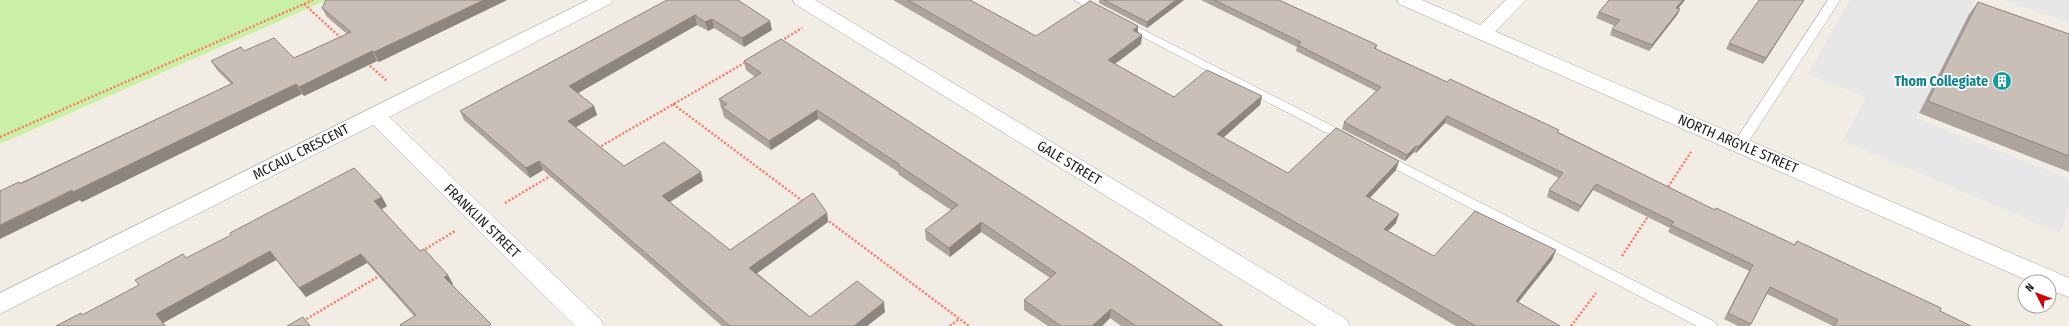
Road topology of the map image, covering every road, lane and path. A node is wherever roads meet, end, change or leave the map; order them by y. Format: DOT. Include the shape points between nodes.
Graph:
graph roads {
  1 [pos="313,0"];
  2 [pos="603,0"];
  3 [pos="802,0"];
  4 [pos="1080,0"];
  5 [pos="1406,0"];
  6 [pos="1517,0"];
  7 [pos="1834,0"];
  8 [pos="304,4"];
  9 [pos="826,15"];
  10 [pos="1483,34"];
  11 [pos="344,41"];
  12 [pos="779,42"];
  13 [pos="753,58"];
  14 [pos="366,62"];
  15 [pos="406,99"];
  16 [pos="673,104"];
  17 [pos="375,115"];
  18 [pos="1706,130"];
  19 [pos="0,137"];
  20 [pos="1740,144"];
  21 [pos="593,151"];
  22 [pos="559,171"];
  23 [pos="1662,196"];
  24 [pos="807,204"];
  25 [pos="1653,209"];
  26 [pos="820,214"];
  27 [pos="478,218"];
  28 [pos="417,254"];
  29 [pos="383,274"];
  30 [pos="1609,274"];
  31 [pos="2069,288"];
  32 [pos="0,304"];
  33 [pos="959,319"];
  34 [pos="300,322"];
  35 [pos="591,326"];
  36 [pos="950,326"];
  37 [pos="969,326"];
  38 [pos="1336,326"];
  39 [pos="1571,326"];
  40 [pos="1710,326"];
  1 -- 8 [label="path"];
  2 -- 15 [label="street, MCCAUL CRESCENT"];
  3 -- 9 [label="street, GALE STREET"];
  4 -- 30 [label="lane"];
  5 -- 10 [label="street, NORTH ARGYLE STREET"];
  6 -- 10 [label="street"];
  7 -- 20 [label="lane"];
  8 -- 11 [label="path"];
  8 -- 19 [label="path"];
  9 -- 12 [label="path"];
  9 -- 38 [label="street, GALE STREET"];
  10 -- 18 [label="street, NORTH ARGYLE STREET"];
  13 -- 16 [label="path"];
  14 -- 15 [label="path"];
  15 -- 17 [label="street, MCCAUL CRESCENT"];
  16 -- 21 [label="path"];
  16 -- 24 [label="path"];
  17 -- 27 [label="street, FRANKLIN STREET"];
  17 -- 32 [label="street, MCCAUL CRESCENT"];
  18 -- 20 [label="street, NORTH ARGYLE STREET"];
  18 -- 23 [label="path"];
  20 -- 31 [label="street, NORTH ARGYLE STREET"];
  22 -- 27 [label="path"];
  25 -- 30 [label="path"];
  26 -- 33 [label="path"];
  27 -- 28 [label="path"];
  27 -- 35 [label="street, FRANKLIN STREET"];
  29 -- 34 [label="path"];
  30 -- 39 [label="path"];
  30 -- 40 [label="lane"];
  33 -- 36 [label="path"];
  33 -- 37 [label="path"];
}
